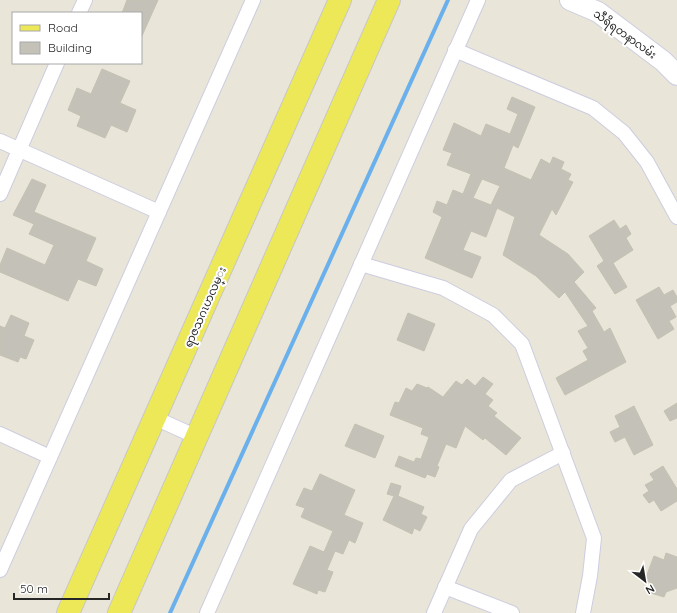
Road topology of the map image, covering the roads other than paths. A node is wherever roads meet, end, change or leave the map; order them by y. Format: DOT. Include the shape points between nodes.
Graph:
graph roads {
  1 [pos="85,0"];
  2 [pos="253,0"];
  3 [pos="340,0"];
  4 [pos="389,0"];
  5 [pos="478,0"];
  6 [pos="570,0"];
  7 [pos="79,12"];
  8 [pos="455,50"];
  9 [pos="57,64"];
  10 [pos="677,75"];
  11 [pos="0,141"];
  12 [pos="19,150"];
  13 [pos="0,194"];
  14 [pos="159,212"];
  15 [pos="677,217"];
  16 [pos="361,264"];
  17 [pos="155,418"];
  18 [pos="0,434"];
  19 [pos="197,436"];
  20 [pos="564,453"];
  21 [pos="50,457"];
  22 [pos="0,570"];
  23 [pos="445,587"];
  24 [pos="68,613"];
  25 [pos="119,613"];
  26 [pos="207,613"];
  27 [pos="434,613"];
  28 [pos="512,613"];
  29 [pos="583,613"];
  1 -- 7 [label="street"];
  2 -- 14 [label="street"];
  3 -- 17 [label="main road, ရာဇသဂၤဟလမ္း"];
  4 -- 19 [label="main road"];
  5 -- 8 [label="street"];
  6 -- 10 [label="main road, သီရိရတနာလမ်း" via="598,12 663,61"];
  8 -- 15 [label="street" via="593,108 624,133 647,162"];
  8 -- 16 [label="street"];
  9 -- 12 [label="street"];
  11 -- 12 [label="street"];
  12 -- 13 [label="street"];
  12 -- 14 [label="street"];
  14 -- 21 [label="street"];
  16 -- 20 [label="street" via="443,288 493,314 522,344"];
  16 -- 26 [label="street"];
  17 -- 19 [label="street"];
  17 -- 24 [label="main road, ရာဇသဂၤဟလမ္း"];
  18 -- 21 [label="street"];
  19 -- 25 [label="main road"];
  20 -- 23 [label="street" via="511,480 471,529"];
  20 -- 29 [label="street" via="594,538"];
  21 -- 22 [label="street"];
  23 -- 27 [label="street"];
  23 -- 28 [label="street"];
}
